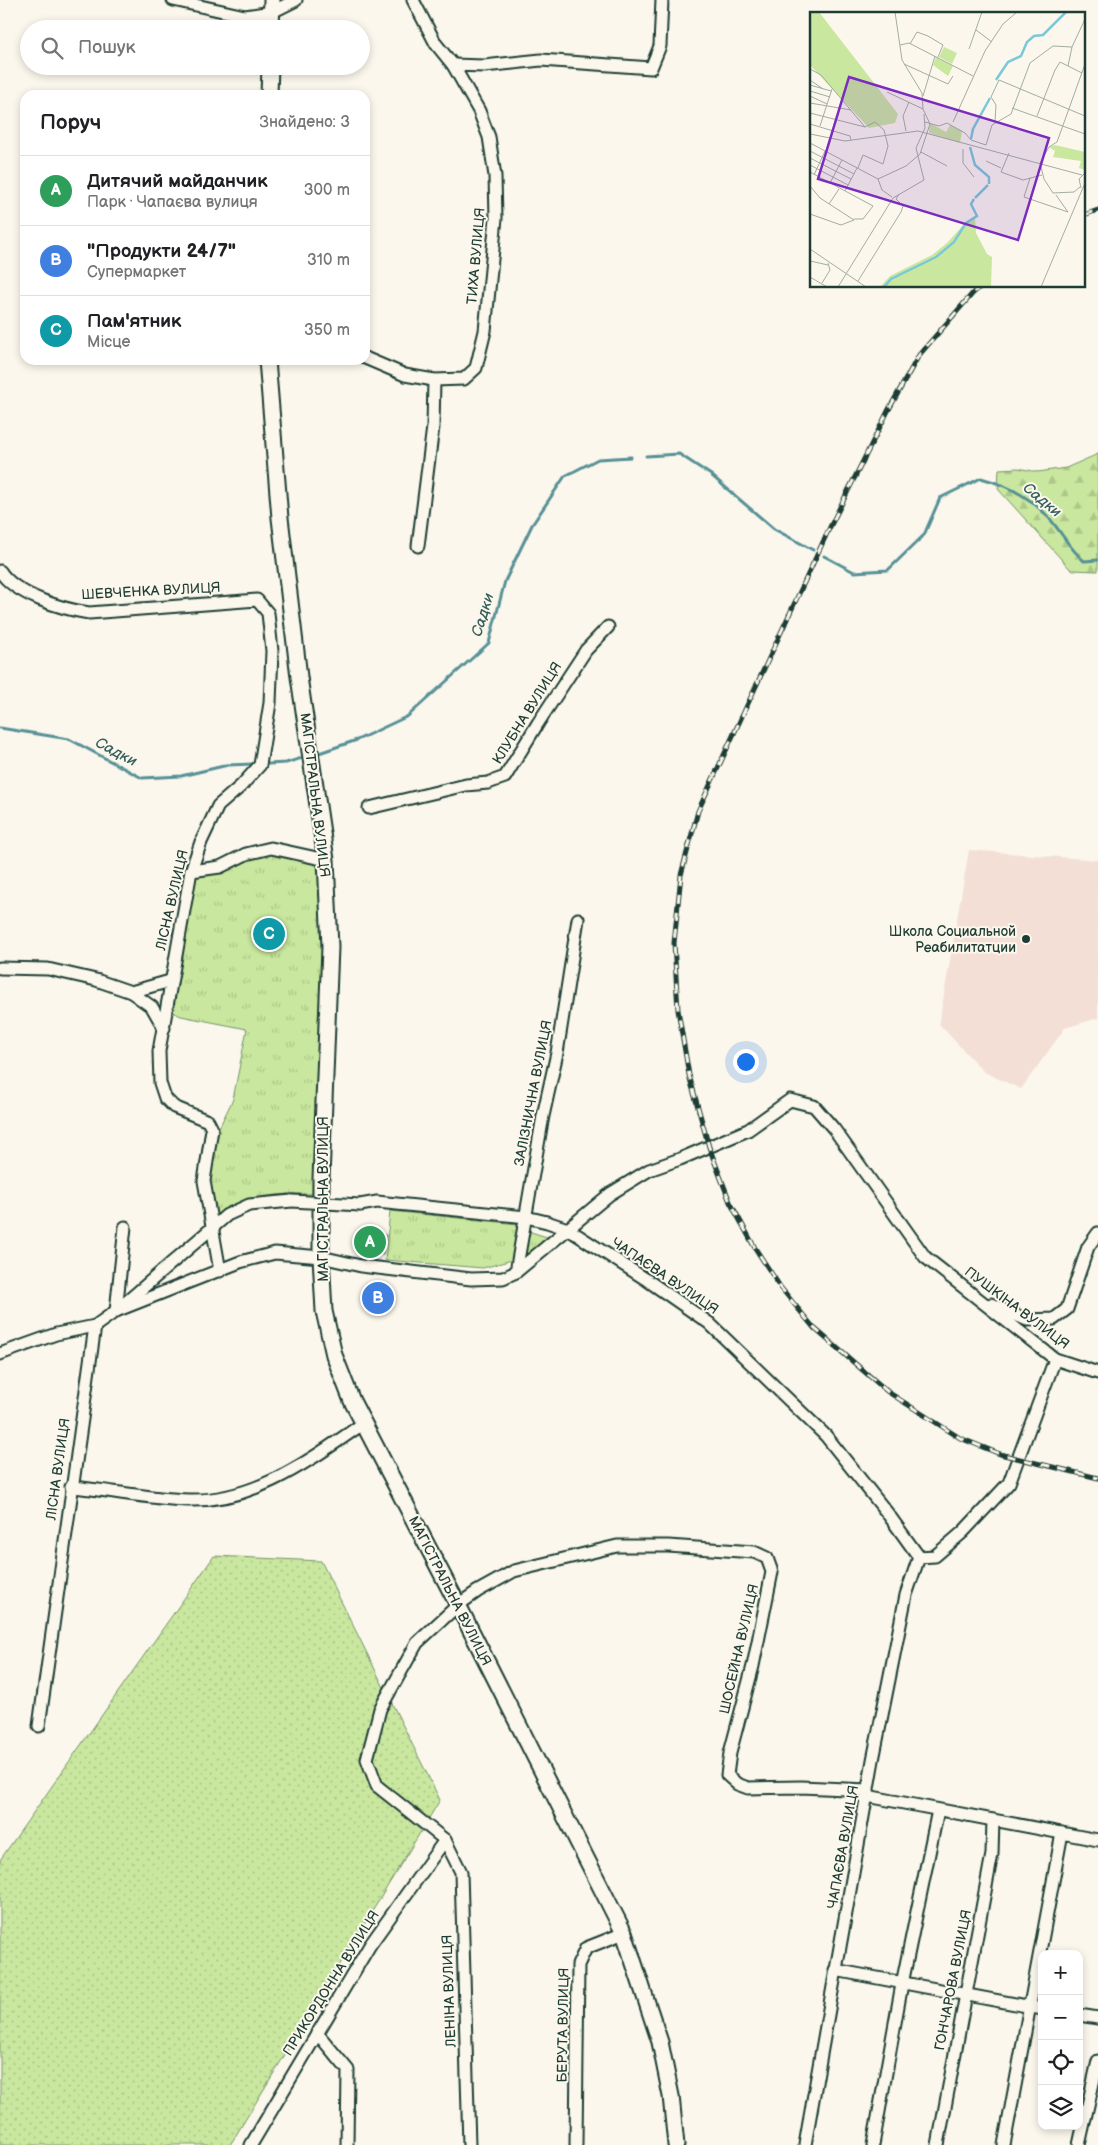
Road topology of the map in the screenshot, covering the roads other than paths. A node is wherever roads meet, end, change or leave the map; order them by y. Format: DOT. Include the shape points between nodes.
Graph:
graph roads {
  1 [pos="173,0"];
  2 [pos="296,0"];
  3 [pos="413,0"];
  4 [pos="662,0"];
  5 [pos="272,6"];
  6 [pos="271,20"];
  7 [pos="453,65"];
  8 [pos="270,75"];
  9 [pos="269,90"];
  10 [pos="370,360"];
  11 [pos="267,365"];
  12 [pos="434,380"];
  13 [pos="418,546"];
  14 [pos="0,571"];
  15 [pos="3,585"];
  16 [pos="256,600"];
  17 [pos="608,627"];
  18 [pos="368,808"];
  19 [pos="326,860"];
  20 [pos="191,871"];
  21 [pos="578,919"];
  22 [pos="0,968"];
  23 [pos="170,981"];
  24 [pos="132,992"];
  25 [pos="164,1028"];
  26 [pos="526,1217"];
  27 [pos="125,1227"];
  28 [pos="211,1228"];
  29 [pos="568,1229"];
  30 [pos="1098,1233"];
  31 [pos="321,1257"];
  32 [pos="220,1271"];
  33 [pos="516,1272"];
  34 [pos="974,1296"];
  35 [pos="116,1311"];
  36 [pos="95,1326"];
  37 [pos="0,1354"];
  38 [pos="1055,1359"];
  39 [pos="1098,1373"];
  40 [pos="364,1423"];
  41 [pos="71,1487"];
  42 [pos="919,1557"];
  43 [pos="458,1605"];
  44 [pos="39,1726"];
  45 [pos="868,1793"];
  46 [pos="938,1810"];
  47 [pos="994,1820"];
  48 [pos="1062,1833"];
  49 [pos="445,1840"];
  50 [pos="1098,1840"];
  51 [pos="624,1933"];
  52 [pos="835,1970"];
  53 [pos="902,1984"];
  54 [pos="965,1995"];
  55 [pos="1029,2006"];
  56 [pos="1038,2008"];
  57 [pos="1083,2016"];
  58 [pos="1098,2018"];
  59 [pos="317,2033"];
  60 [pos="1098,2061"];
  61 [pos="251,2145"];
  62 [pos="347,2145"];
  63 [pos="469,2145"];
  64 [pos="576,2145"];
  65 [pos="676,2145"];
  66 [pos="805,2145"];
  67 [pos="873,2145"];
  68 [pos="938,2145"];
  69 [pos="1004,2145"];
  70 [pos="1080,2145"];
  1 -- 5 [label="street" via="245,16"];
  2 -- 5 [label="street"];
  3 -- 7 [label="street, ТИХА ВУЛИЦЯ" via="436,44"];
  4 -- 7 [label="street" via="660,46 651,68 541,60 484,66"];
  5 -- 6 [label="main road"];
  7 -- 12 [label="street, ТИХА ВУЛИЦЯ" via="479,111 489,137 496,218 484,331 476,368 464,379"];
  8 -- 9 [label="main road"];
  10 -- 12 [label="street, ТИХА ВУЛИЦЯ" via="405,375"];
  11 -- 19 [label="main road, МАГІСТРАЛЬНА ВУЛИЦЯ" via="299,677"];
  12 -- 13 [label="street" via="433,427"];
  14 -- 15 [label="street, ШЕВЧЕНКА ВУЛИЦЯ"];
  15 -- 16 [label="street, ШЕВЧЕНКА ВУЛИЦЯ" via="59,606 89,613"];
  16 -- 20 [label="street, ЛІСНА ВУЛИЦЯ" via="268,613 272,651 270,704 260,765 218,806"];
  17 -- 18 [label="street, КЛУБНА ВУЛИЦЯ" via="570,673 505,777"];
  19 -- 20 [label="street" via="271,848 246,854 220,867"];
  19 -- 31 [label="main road, МАГІСТРАЛЬНА ВУЛИЦЯ" via="330,947"];
  20 -- 23 [label="street, ЛІСНА ВУЛИЦЯ"];
  21 -- 26 [label="street, ЗАЛІЗНИЧНА ВУЛИЦЯ"];
  22 -- 24 [label="street" via="48,969"];
  23 -- 24 [label="street"];
  23 -- 25 [label="street, ЛІСНА ВУЛИЦЯ"];
  24 -- 25 [label="street" via="152,1007"];
  25 -- 28 [label="street, ЛІСНА ВУЛИЦЯ" via="159,1051 164,1098 174,1108 211,1124 204,1182"];
  26 -- 28 [label="street, ЧАПАЄВА ВУЛИЦЯ, bridge" via="377,1202 360,1205 292,1201 249,1205"];
  26 -- 29 [label="street, ЧАПАЄВА ВУЛИЦЯ"];
  26 -- 33 [label="street, ЗАЛІЗНИЧНА ВУЛИЦЯ"];
  27 -- 35 [label="street"];
  28 -- 32 [label="street"];
  28 -- 35 [label="street, ЧАПАЄВА ВУЛИЦЯ"];
  29 -- 33 [label="street, ПУШКІНА ВУЛИЦЯ"];
  29 -- 34 [label="street, ПУШКІНА ВУЛИЦЯ" via="610,1194 649,1170 748,1130 790,1100 814,1106 925,1257"];
  29 -- 42 [label="street, ЧАПАЄВА ВУЛИЦЯ" via="709,1323 826,1436"];
  30 -- 34 [label="street" via="1088,1247 1068,1309 1054,1319 1026,1320"];
  31 -- 32 [label="street" via="275,1253"];
  31 -- 33 [label="street" via="361,1266 471,1279 503,1278"];
  31 -- 40 [label="main road, МАГІСТРАЛЬНА ВУЛИЦЯ" via="324,1311 334,1355"];
  32 -- 35 [label="street"];
  34 -- 38 [label="street, ПУШКІНА ВУЛИЦЯ"];
  35 -- 36 [label="street"];
  36 -- 37 [label="street" via="56,1334"];
  36 -- 41 [label="street, ЛІСНА ВУЛИЦЯ"];
  38 -- 39 [label="street, ПУШКІНА ВУЛИЦЯ"];
  38 -- 42 [label="street" via="1009,1483 963,1532 935,1556"];
  40 -- 41 [label="street" via="273,1482 219,1498 189,1500"];
  40 -- 43 [label="main road, МАГІСТРАЛЬНА ВУЛИЦЯ"];
  41 -- 44 [label="street, ЛІСНА ВУЛИЦЯ"];
  42 -- 45 [label="street, ЧАПАЄВА ВУЛИЦЯ" via="906,1595"];
  43 -- 45 [label="street, ШОСЕЙНА ВУЛИЦЯ" via="514,1571 617,1546 754,1552 767,1558 772,1572 727,1775 748,1788 801,1786"];
  43 -- 49 [label="street" via="417,1643 380,1709 367,1759 377,1786"];
  43 -- 51 [label="main road, МАГІСТРАЛЬНА ВУЛИЦЯ"];
  45 -- 46 [label="street"];
  45 -- 52 [label="street, ЧАПАЄВА ВУЛИЦЯ"];
  46 -- 47 [label="street"];
  46 -- 53 [label="street"];
  47 -- 48 [label="street"];
  47 -- 54 [label="street, ГОНЧАРОВА ВУЛИЦЯ" via="992,1854"];
  48 -- 50 [label="street"];
  48 -- 55 [label="street"];
  49 -- 59 [label="street, ПРИКОРДОННА ВУЛИЦЯ" via="370,1945"];
  49 -- 63 [label="street, ЛЕНІНА ВУЛИЦЯ" via="461,1872"];
  51 -- 64 [label="street, БЕРУТА ВУЛИЦЯ" via="586,1948 578,1965"];
  51 -- 65 [label="main road, МАГІСТРАЛЬНА ВУЛИЦЯ" via="660,2042 671,2096"];
  52 -- 53 [label="street"];
  52 -- 66 [label="street, ЧАПАЄВА ВУЛИЦЯ"];
  53 -- 54 [label="street"];
  53 -- 67 [label="street"];
  54 -- 55 [label="street"];
  54 -- 68 [label="street, ГОНЧАРОВА ВУЛИЦЯ"];
  55 -- 56 [label="street"];
  55 -- 69 [label="street"];
  57 -- 58 [label="street"];
  59 -- 61 [label="street, ПРИКОРДОННА ВУЛИЦЯ"];
  59 -- 62 [label="street" via="348,2070"];
  60 -- 70 [label="street"];
}
